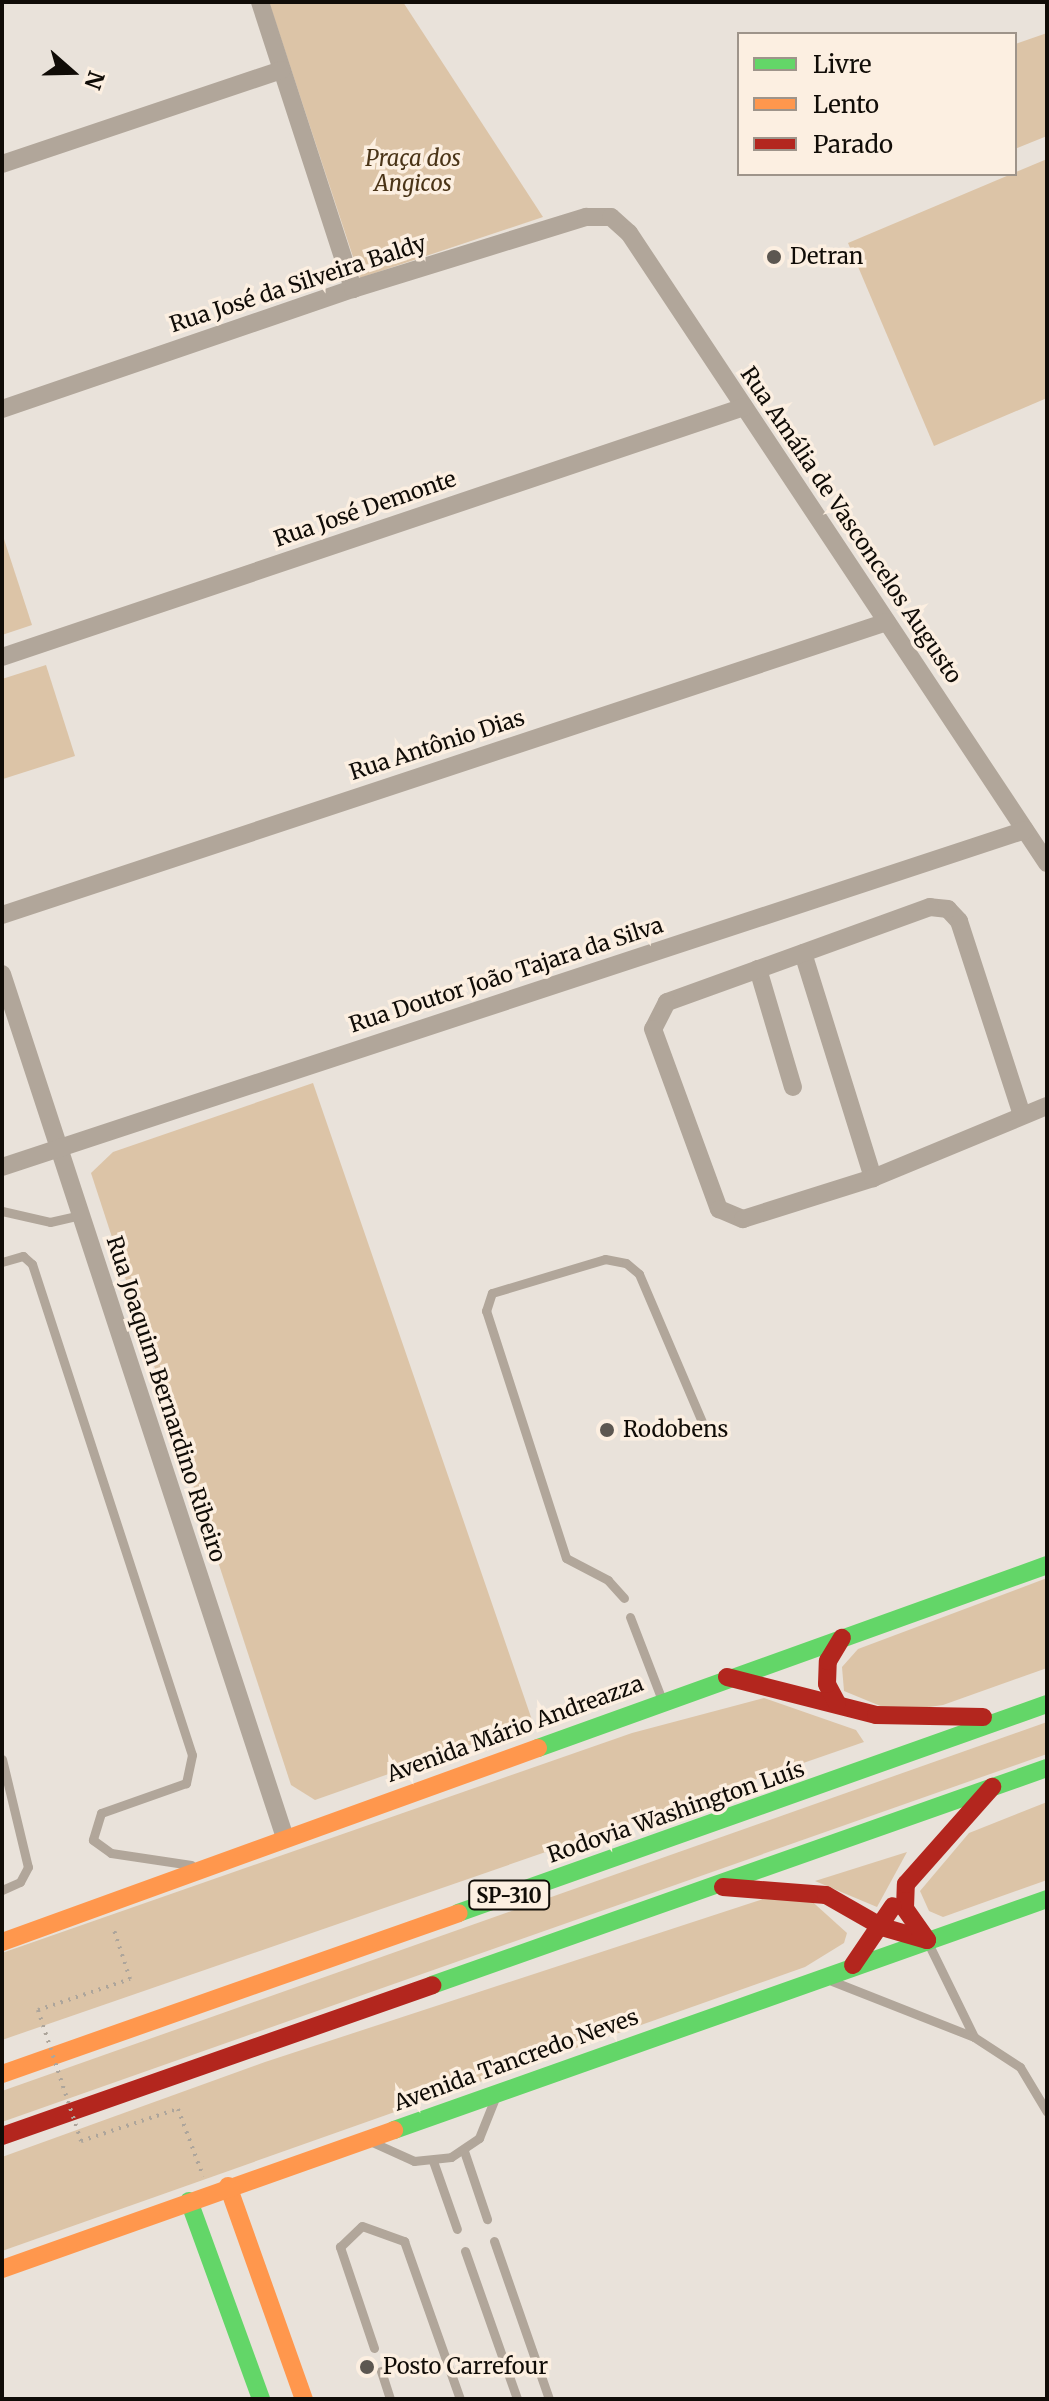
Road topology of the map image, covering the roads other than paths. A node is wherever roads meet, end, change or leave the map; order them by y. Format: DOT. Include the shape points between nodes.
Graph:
graph roads {
  1 [pos="260,2"];
  2 [pos="282,70"];
  3 [pos="2,164"];
  4 [pos="611,217"];
  5 [pos="353,289"];
  6 [pos="744,407"];
  7 [pos="2,409"];
  8 [pos="887,622"];
  9 [pos="2,657"];
  10 [pos="1025,830"];
  11 [pos="1047,863"];
  12 [pos="2,915"];
  13 [pos="803,953"];
  14 [pos="758,969"];
  15 [pos="2,974"];
  16 [pos="793,1087"];
  17 [pos="1047,1106"];
  18 [pos="1022,1115"];
  19 [pos="59,1148"];
  20 [pos="2,1167"];
  21 [pos="873,1178"];
  22 [pos="2,1211"];
  23 [pos="81,1215"];
  24 [pos="2,1262"];
  25 [pos="703,1424"];
  26 [pos="1047,1565"];
  27 [pos="624,1598"];
  28 [pos="630,1617"];
  29 [pos="842,1638"];
  30 [pos="727,1677"];
  31 [pos="662,1701"];
  32 [pos="837,1703"];
  33 [pos="1047,1704"];
  34 [pos="1016,1715"];
  35 [pos="2,1759"];
  36 [pos="1047,1768"];
  37 [pos="992,1787"];
  38 [pos="285,1838"];
  39 [pos="208,1867"];
  40 [pos="906,1884"];
  41 [pos="707,1886"];
  42 [pos="2,1890"];
  43 [pos="1047,1899"];
  44 [pos="882,1927"];
  45 [pos="927,1940"];
  46 [pos="2,1942"];
  47 [pos="853,1965"];
  48 [pos="821,1977"];
  49 [pos="974,2037"];
  50 [pos="2,2074"];
  51 [pos="498,2090"];
  52 [pos="1047,2112"];
  53 [pos="2,2136"];
  54 [pos="365,2139"];
  55 [pos="464,2151"];
  56 [pos="433,2161"];
  57 [pos="228,2186"];
  58 [pos="189,2201"];
  59 [pos="487,2219"];
  60 [pos="457,2229"];
  61 [pos="494,2241"];
  62 [pos="465,2251"];
  63 [pos="2,2269"];
  64 [pos="374,2348"];
  65 [pos="381,2371"];
  66 [pos="261,2399"];
  67 [pos="304,2399"];
  68 [pos="390,2399"];
  69 [pos="460,2399"];
  70 [pos="517,2399"];
  71 [pos="549,2399"];
  1 -- 2 [label="street"];
  2 -- 3 [label="street"];
  2 -- 5 [label="street"];
  4 -- 5 [label="street, Rua José da Silveira Baldy" via="586,217"];
  4 -- 6 [label="street, Rua Amália de Vasconcelos Augusto"];
  5 -- 7 [label="street, Rua José da Silveira Baldy"];
  6 -- 8 [label="street, Rua Amália de Vasconcelos Augusto"];
  6 -- 9 [label="street, Rua José Demonte"];
  8 -- 10 [label="street, Rua Amália de Vasconcelos Augusto"];
  8 -- 12 [label="street, Rua Antônio Dias"];
  10 -- 11 [label="street, Rua Amália de Vasconcelos Augusto"];
  10 -- 19 [label="street, Rua Doutor João Tajara da Silva"];
  13 -- 14 [label="street"];
  13 -- 18 [label="street" via="930,907 948,909 959,921"];
  13 -- 21 [label="street"];
  14 -- 16 [label="street"];
  14 -- 21 [label="street" via="667,1002 653,1029 719,1209 743,1219"];
  15 -- 19 [label="street, Rua Joaquim Bernardino Ribeiro"];
  17 -- 18 [label="street"];
  18 -- 21 [label="street"];
  19 -- 20 [label="street, Rua Doutor João Tajara da Silva"];
  19 -- 23 [label="street, Rua Joaquim Bernardino Ribeiro"];
  22 -- 23 [label="lane" via="50,1222"];
  23 -- 38 [label="street, Rua Joaquim Bernardino Ribeiro"];
  24 -- 39 [label="lane" via="23,1256 32,1264 192,1755 186,1783 101,1813 93,1840 111,1853"];
  25 -- 27 [label="lane" via="639,1274 626,1263 605,1259 492,1293 486,1311 566,1558 608,1580"];
  26 -- 29 [label="main road, Avenida Mário Andreazza"];
  28 -- 31 [label="lane"];
  29 -- 30 [label="main road, Avenida Mário Andreazza"];
  29 -- 32 [label="main road" via="828,1661 827,1684"];
  30 -- 31 [label="main road, Avenida Mário Andreazza"];
  30 -- 32 [label="main road"];
  31 -- 38 [label="main road, Avenida Mário Andreazza"];
  32 -- 34 [label="main road" via="876,1715"];
  33 -- 34 [label="main road, Rodovia Washington Luís / SP-310"];
  34 -- 50 [label="main road, Rodovia Washington Luís / SP-310"];
  35 -- 42 [label="lane" via="28,1867 20,1882"];
  36 -- 37 [label="main road, SP-310"];
  37 -- 40 [label="main road"];
  37 -- 41 [label="main road, SP-310"];
  38 -- 39 [label="main road, Avenida Mário Andreazza"];
  39 -- 46 [label="main road, Avenida Mário Andreazza"];
  40 -- 44 [label="main road"];
  40 -- 45 [label="main road" via="905,1908"];
  41 -- 44 [label="main road" via="802,1889"];
  41 -- 53 [label="main road, SP-310"];
  43 -- 45 [label="main road, Avenida Tancredo Neves"];
  44 -- 45 [label="main road"];
  44 -- 47 [label="main road"];
  45 -- 47 [label="main road, Avenida Tancredo Neves"];
  45 -- 49 [label="lane"];
  47 -- 48 [label="main road, Avenida Tancredo Neves"];
  48 -- 49 [label="lane"];
  48 -- 51 [label="main road, Avenida Tancredo Neves"];
  49 -- 52 [label="lane" via="1020,2067"];
  51 -- 54 [label="main road, Avenida Tancredo Neves"];
  51 -- 55 [label="lane" via="479,2138"];
  54 -- 56 [label="lane" via="414,2161"];
  54 -- 57 [label="main road, Avenida Tancredo Neves"];
  55 -- 56 [label="lane"];
  55 -- 59 [label="lane"];
  56 -- 60 [label="lane"];
  57 -- 58 [label="main road, Avenida Tancredo Neves"];
  57 -- 67 [label="main road"];
  58 -- 63 [label="main road, Avenida Tancredo Neves"];
  58 -- 66 [label="main road"];
  61 -- 71 [label="lane"];
  62 -- 70 [label="lane"];
  64 -- 69 [label="lane" via="340,2247 362,2226 404,2241"];
  65 -- 68 [label="lane"];
}
